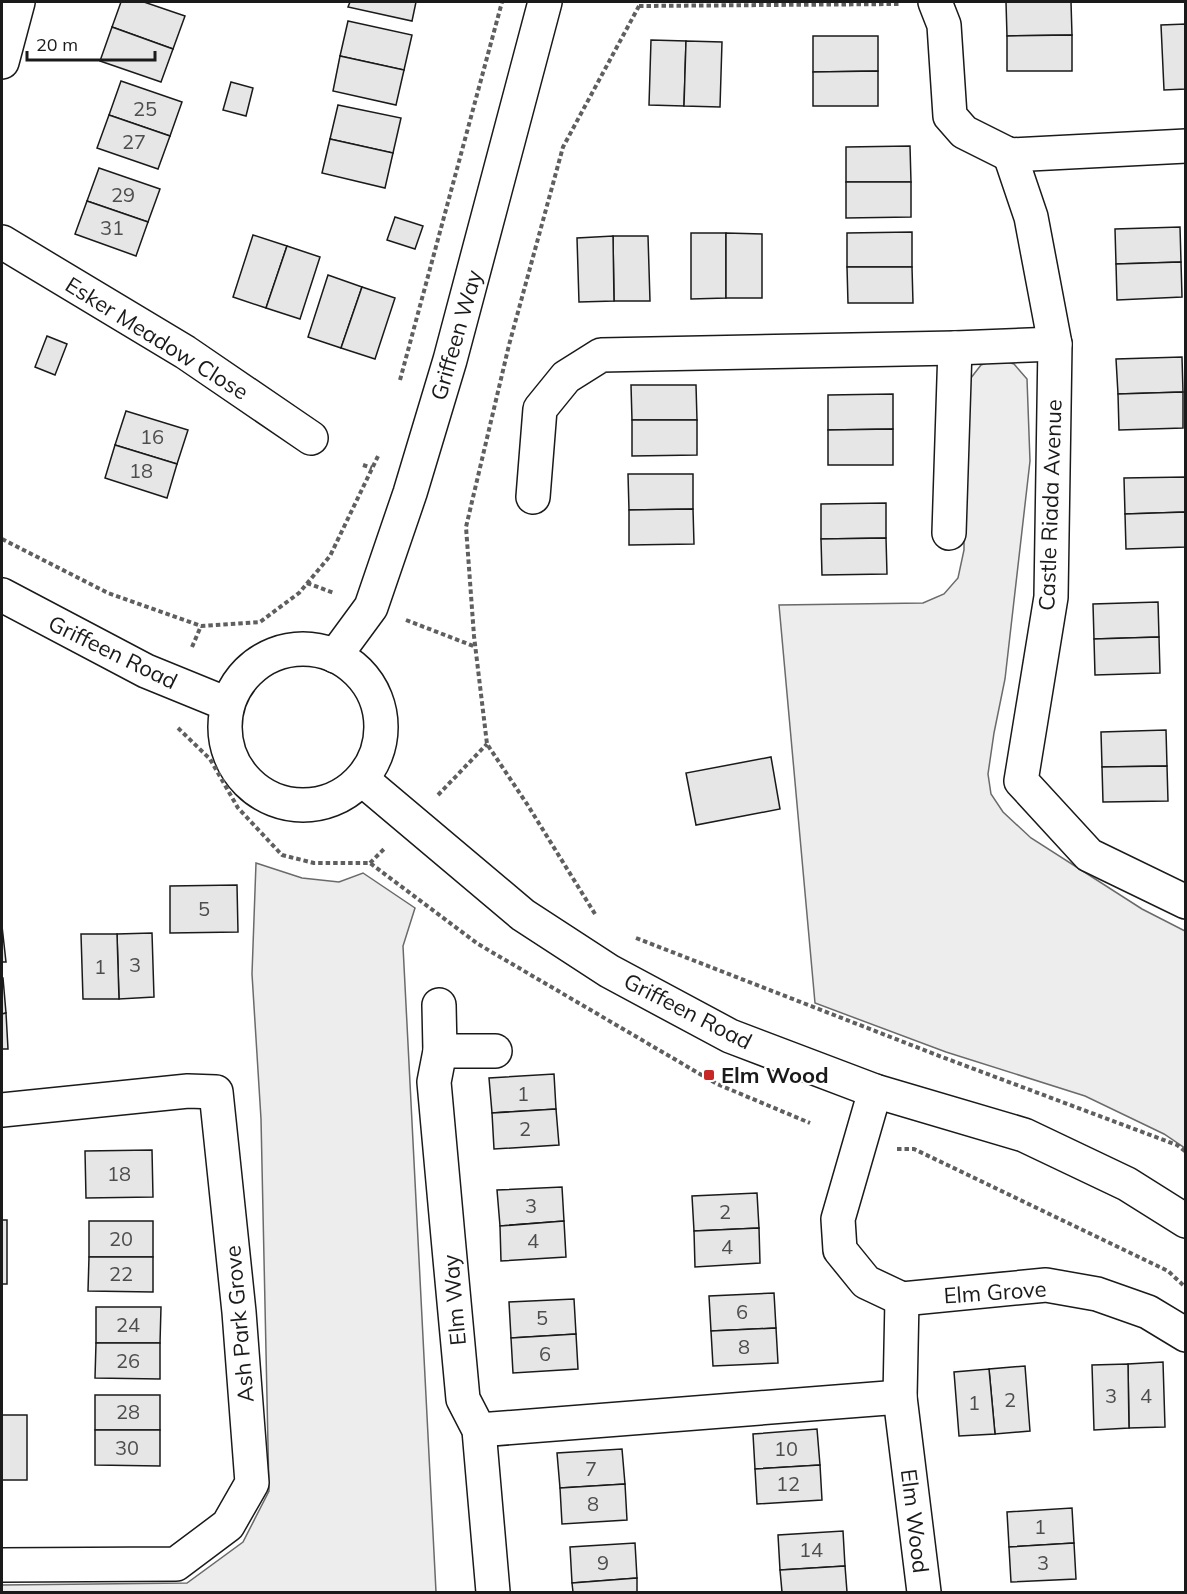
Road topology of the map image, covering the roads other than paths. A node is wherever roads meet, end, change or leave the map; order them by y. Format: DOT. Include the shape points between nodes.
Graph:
graph roads {
  1 [pos="18,2"];
  2 [pos="545,2"];
  3 [pos="920,6"];
  4 [pos="4,47"];
  5 [pos="1185,146"];
  6 [pos="1010,155"];
  7 [pos="2,242"];
  8 [pos="1055,344"];
  9 [pos="955,348"];
  10 [pos="311,438"];
  11 [pos="533,497"];
  12 [pos="949,533"];
  13 [pos="2,596"];
  14 [pos="335,656"];
  15 [pos="227,704"];
  16 [pos="364,781"];
  17 [pos="1185,902"];
  18 [pos="439,1005"];
  19 [pos="440,1051"];
  20 [pos="495,1051"];
  21 [pos="875,1091"];
  22 [pos="2,1110"];
  23 [pos="1185,1221"];
  24 [pos="902,1299"];
  25 [pos="1185,1335"];
  26 [pos="900,1397"];
  27 [pos="479,1430"];
  28 [pos="2,1565"];
  29 [pos="493,1593"];
  30 [pos="924,1593"];
  1 -- 4 [label="street"];
  2 -- 14 [label="street, Griffeen Way" via="450,360 410,493 371,607"];
  3 -- 6 [label="street" via="944,25 950,116 964,132"];
  5 -- 6 [label="street"];
  6 -- 8 [label="street, Castle Riada Avenue" via="1031,217"];
  7 -- 10 [label="street, Esker Meadow Close" via="185,352"];
  8 -- 9 [label="street"];
  8 -- 17 [label="street, Castle Riada Avenue" via="1050,597 1022,781 1089,855"];
  9 -- 11 [label="street" via="602,356 566,377 540,409"];
  9 -- 12 [label="street"];
  13 -- 15 [label="street, Griffeen Road" via="146,671"];
  14 -- 15 [label="street" via="310,649 284,651 260,661 241,678"];
  14 -- 16 [label="street" via="356,669 371,687 380,710 381,735"];
  15 -- 16 [label="street" via="224,728 229,754 242,777 263,795 288,804 315,805 341,796"];
  16 -- 21 [label="street, Griffeen Road" via="523,915 609,971 730,1036"];
  18 -- 19 [label="street, Elm Way"];
  19 -- 20 [label="street"];
  19 -- 27 [label="street, Elm Way" via="434,1082 463,1399"];
  21 -- 23 [label="street, Griffeen Road" via="1024,1135 1127,1184"];
  21 -- 24 [label="street" via="838,1219 840,1250 866,1282"];
  22 -- 28 [label="street, Ash Park Grove" via="188,1091 216,1092 252,1482 228,1525 176,1564"];
  24 -- 25 [label="street, Elm Grove" via="1046,1285 1097,1294 1148,1312"];
  24 -- 26 [label="street, Elm Wood"];
  26 -- 27 [label="street"];
  26 -- 30 [label="street, Elm Wood"];
  27 -- 29 [label="street, Elm Way"];
}
